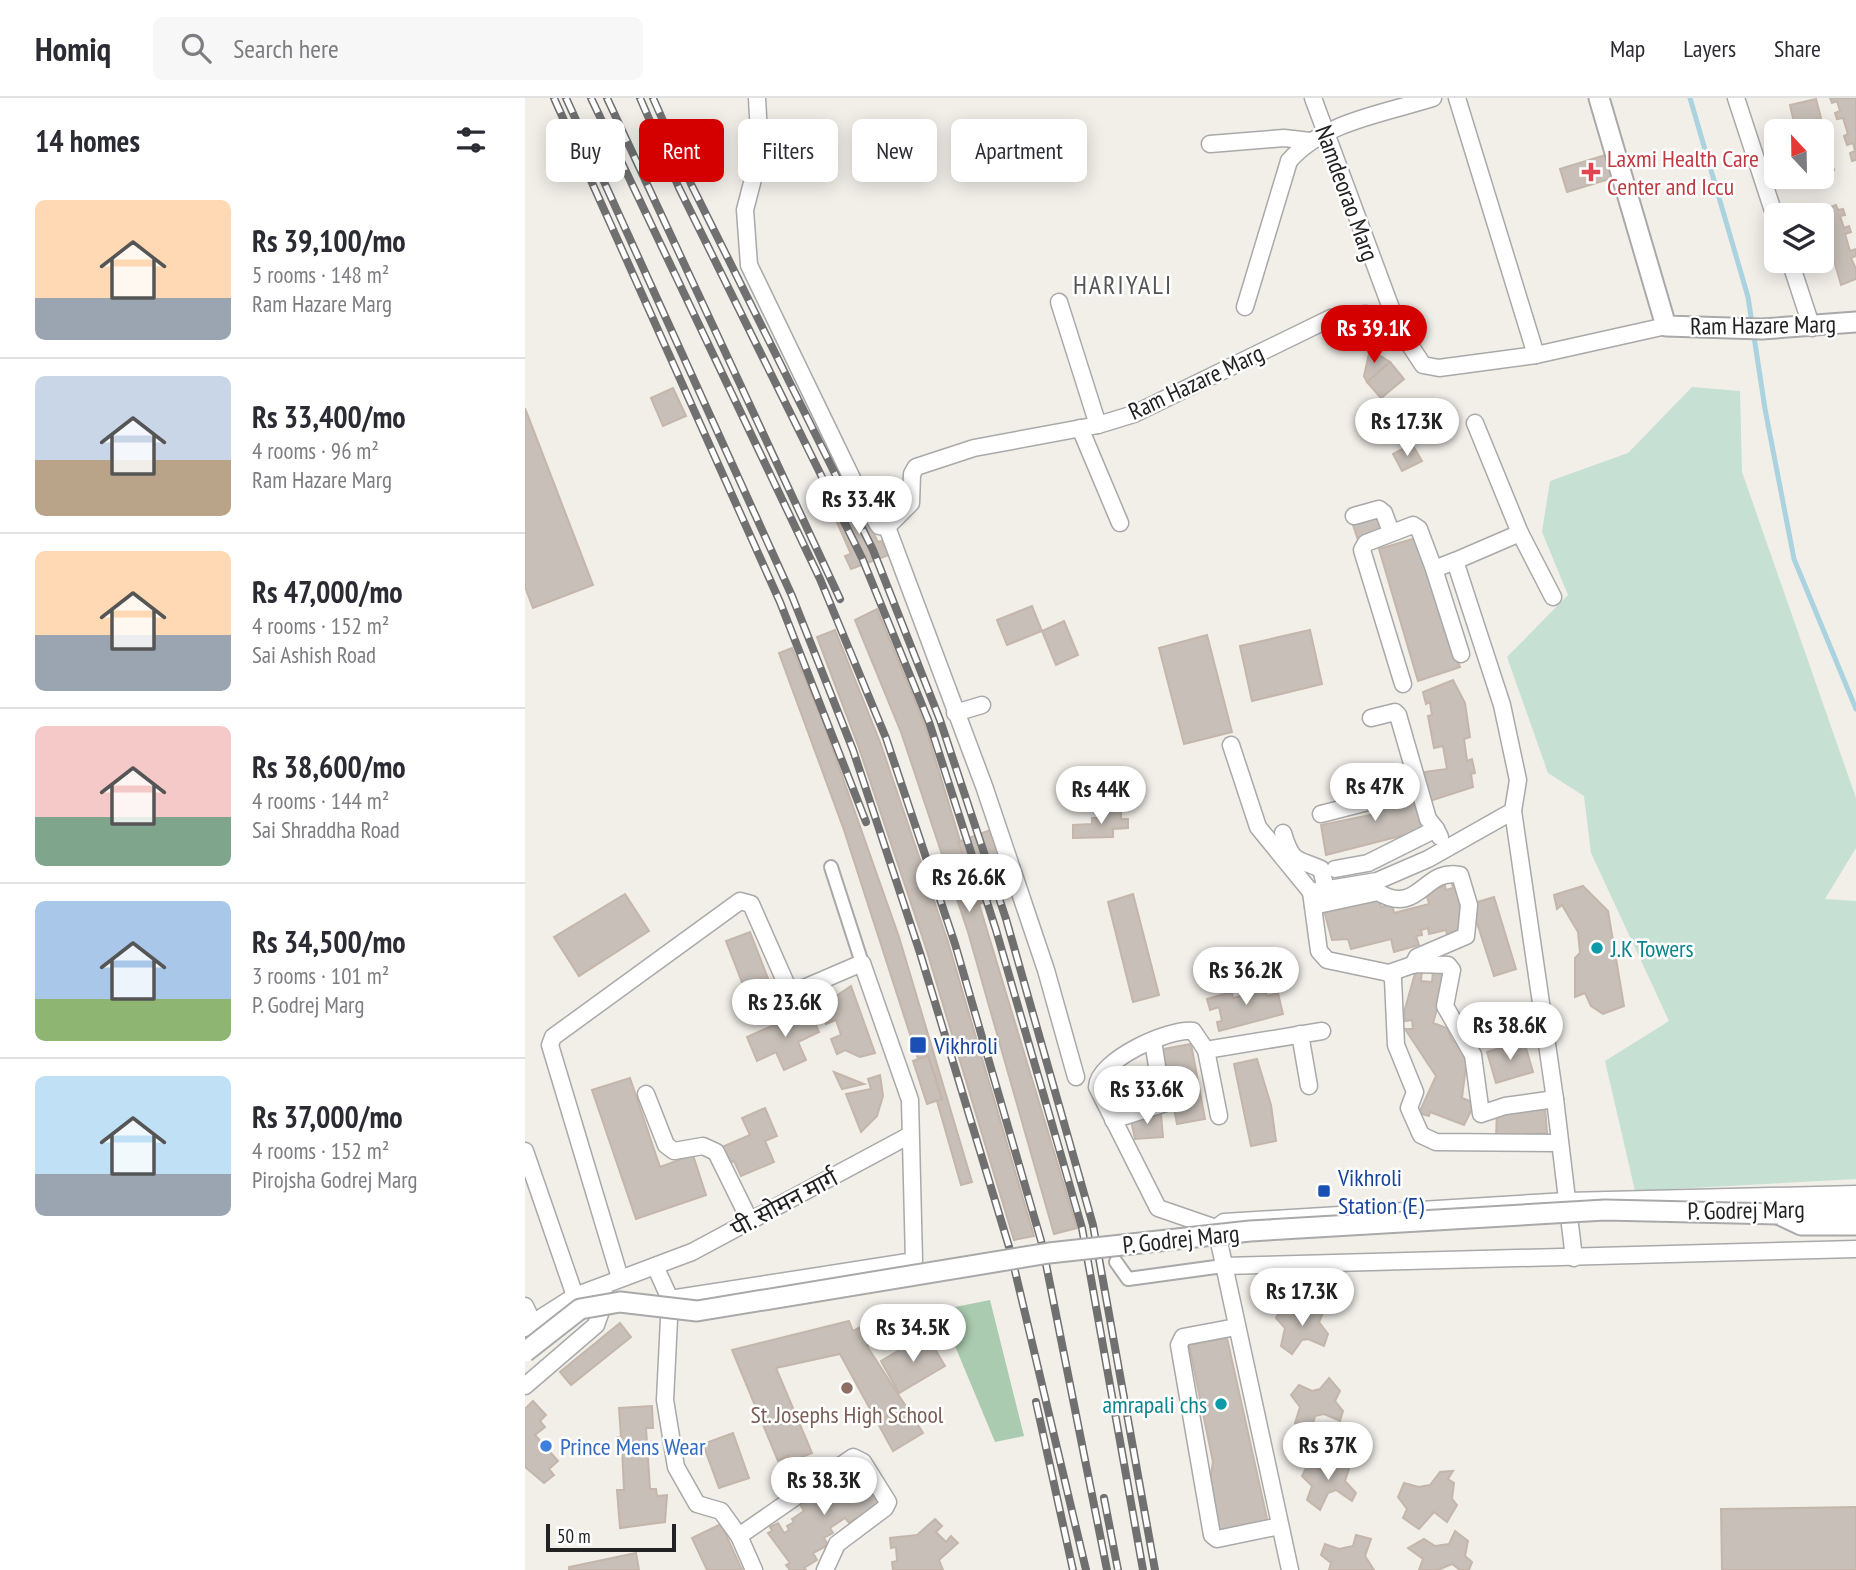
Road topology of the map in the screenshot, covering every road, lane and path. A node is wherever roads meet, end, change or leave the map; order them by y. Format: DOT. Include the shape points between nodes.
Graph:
graph roads {
  1 [pos="757,98"];
  2 [pos="1313,98"];
  3 [pos="1433,98"];
  4 [pos="1458,98"];
  5 [pos="1599,98"];
  6 [pos="1737,98"];
  7 [pos="1317,137"];
  8 [pos="1210,144"];
  9 [pos="1771,203"];
  10 [pos="1794,273"];
  11 [pos="1059,302"];
  12 [pos="1245,307"];
  13 [pos="1856,322"];
  14 [pos="1667,326"];
  15 [pos="1398,327"];
  16 [pos="1812,328"];
  17 [pos="1536,355"];
  18 [pos="1475,423"];
  19 [pos="1098,425"];
  20 [pos="1080,428"];
  21 [pos="1354,516"];
  22 [pos="1120,523"];
  23 [pos="887,527"];
  24 [pos="1413,530"];
  25 [pos="1391,532"];
  26 [pos="1520,533"];
  27 [pos="1455,561"];
  28 [pos="1434,569"];
  29 [pos="1553,597"];
  30 [pos="1385,626"];
  31 [pos="1461,654"];
  32 [pos="1403,684"];
  33 [pos="982,705"];
  34 [pos="955,713"];
  35 [pos="1371,718"];
  36 [pos="1231,745"];
  37 [pos="1416,782"];
  38 [pos="1513,811"];
  39 [pos="1321,814"];
  40 [pos="1436,828"];
  41 [pos="1283,834"];
  42 [pos="1445,849"];
  43 [pos="831,867"];
  44 [pos="1335,869"];
  45 [pos="1317,895"];
  46 [pos="862,963"];
  47 [pos="1413,965"];
  48 [pos="1389,973"];
  49 [pos="1322,1031"];
  50 [pos="1300,1034"];
  51 [pos="1153,1041"];
  52 [pos="1206,1050"];
  53 [pos="1076,1077"];
  54 [pos="1309,1086"];
  55 [pos="646,1094"];
  56 [pos="1555,1099"];
  57 [pos="1163,1104"];
  58 [pos="1537,1104"];
  59 [pos="1481,1114"];
  60 [pos="1219,1116"];
  61 [pos="1114,1120"];
  62 [pos="1167,1120"];
  63 [pos="1553,1123"];
  64 [pos="910,1135"];
  65 [pos="1476,1142"];
  66 [pos="1555,1143"];
  67 [pos="525,1151"];
  68 [pos="1856,1194"];
  69 [pos="1567,1201"];
  70 [pos="1856,1209"];
  71 [pos="1777,1214"];
  72 [pos="750,1221"];
  73 [pos="1856,1225"];
  74 [pos="1216,1227"];
  75 [pos="1856,1249"];
  76 [pos="1574,1258"];
  77 [pos="1116,1262"];
  78 [pos="655,1266"];
  79 [pos="1223,1266"];
  80 [pos="620,1278"];
  81 [pos="575,1296"];
  82 [pos="670,1298"];
  83 [pos="525,1306"];
  84 [pos="529,1326"];
  85 [pos="1236,1326"];
  86 [pos="525,1352"];
  87 [pos="525,1386"];
  88 [pos="1280,1526"];
  89 [pos="739,1536"];
  90 [pos="754,1570"];
  91 [pos="825,1570"];
  92 [pos="1290,1570"];
  1 -- 23 [label="street" via="760,152 745,210 749,265 861,497 879,526"];
  2 -- 7 [label="street, Namdeorao Marg"];
  3 -- 7 [label="street"];
  4 -- 17 [label="street"];
  5 -- 14 [label="street"];
  6 -- 9 [label="street"];
  7 -- 8 [label="street"];
  7 -- 12 [label="street" via="1289,162"];
  7 -- 15 [label="street, Namdeorao Marg"];
  10 -- 16 [label="street"];
  11 -- 19 [label="street"];
  13 -- 16 [label="street, Ram Hazare Marg"];
  14 -- 16 [label="street, Ram Hazare Marg"];
  14 -- 17 [label="street, Ram Hazare Marg"];
  15 -- 17 [label="street, Ram Hazare Marg" via="1423,365 1439,368"];
  15 -- 19 [label="street, Ram Hazare Marg" via="1366,314 1331,318 1134,414"];
  18 -- 26 [label="street"];
  19 -- 20 [label="street, Ram Hazare Marg"];
  20 -- 22 [label="street"];
  20 -- 23 [label="street, Ram Hazare Marg" via="974,448 916,467 911,503"];
  21 -- 25 [label="street" via="1379,509"];
  23 -- 34 [label="street"];
  24 -- 30 [label="street" via="1375,545 1373,550 1391,612 1391,621"];
  25 -- 28 [label="street" via="1413,525 1419,529"];
  25 -- 30 [label="street" via="1366,543 1362,550"];
  26 -- 27 [label="street"];
  26 -- 29 [label="street"];
  27 -- 28 [label="street"];
  27 -- 38 [label="street" via="1502,705 1518,780"];
  28 -- 31 [label="street"];
  30 -- 32 [label="street"];
  33 -- 34 [label="street"];
  34 -- 53 [label="street" via="1046,970"];
  35 -- 37 [label="street" via="1398,715"];
  36 -- 45 [label="street" via="1258,827"];
  37 -- 39 [label="street" via="1387,791 1376,784 1366,788 1364,803"];
  37 -- 40 [label="street"];
  38 -- 42 [label="street"];
  38 -- 56 [label="street"];
  40 -- 42 [label="street"];
  40 -- 44 [label="street" via="1368,863"];
  41 -- 45 [label="street" via="1295,859 1321,869"];
  42 -- 45 [label="street" via="1377,881"];
  43 -- 46 [label="street"];
  45 -- 47 [label="street" via="1378,892 1390,899 1408,899 1428,882 1460,875 1469,905 1466,936 1417,957"];
  45 -- 48 [label="street" via="1319,951 1327,960"];
  46 -- 64 [label="street" via="910,1100"];
  46 -- 80 [label="street" via="799,990 788,988 751,904 740,901 553,1037 550,1045"];
  47 -- 48 [label="street"];
  47 -- 59 [label="street" via="1448,965 1452,970 1445,1006 1473,1055"];
  48 -- 65 [label="street" via="1397,1045 1415,1091 1409,1108 1421,1135 1436,1142"];
  49 -- 50 [label="street"];
  50 -- 52 [label="street"];
  50 -- 54 [label="street"];
  51 -- 52 [label="street" via="1193,1031"];
  51 -- 57 [label="street"];
  51 -- 61 [label="street" via="1100,1074 1097,1087"];
  52 -- 60 [label="street"];
  55 -- 72 [label="street" via="666,1146 674,1152 703,1146 716,1152"];
  56 -- 58 [label="street"];
  56 -- 63 [label="street"];
  57 -- 61 [label="street"];
  57 -- 62 [label="street"];
  58 -- 59 [label="street" via="1505,1106"];
  58 -- 63 [label="street" via="1547,1105"];
  59 -- 65 [label="street"];
  61 -- 74 [label="street" via="1158,1208"];
  63 -- 66 [label="street"];
  64 -- 72 [label="street, पी. सोमन मार्ग"];
  64 -- 82 [label="street" via="914,1261"];
  65 -- 66 [label="street"];
  66 -- 69 [label="street"];
  67 -- 81 [label="street"];
  68 -- 69 [label="street"];
  69 -- 74 [label="street" via="1224,1222"];
  69 -- 76 [label="street"];
  70 -- 71 [label="street, P. Godrej Marg" via="1794,1208"];
  71 -- 73 [label="street" via="1801,1225"];
  71 -- 86 [label="street, P. Godrej Marg, bridge" via="1605,1210 1250,1231 1103,1247 697,1311 619,1302 580,1309"];
  72 -- 78 [label="street, पी. सोमन मार्ग"];
  74 -- 79 [label="street"];
  75 -- 76 [label="street"];
  76 -- 79 [label="street"];
  77 -- 79 [label="street" via="1128,1279"];
  78 -- 80 [label="street, पी. सोमन मार्ग"];
  78 -- 82 [label="street"];
  79 -- 85 [label="street"];
  80 -- 81 [label="street"];
  80 -- 87 [label="street" via="604,1300 596,1325"];
  81 -- 84 [label="street"];
  82 -- 89 [label="street" via="665,1400 676,1467 697,1504 721,1511"];
  83 -- 84 [label="street"];
  85 -- 88 [label="street"];
  85 -- 88 [label="street" via="1183,1337 1179,1345 1212,1535 1217,1539"];
  88 -- 92 [label="street"];
  89 -- 90 [label="street"];
  89 -- 91 [label="street" via="853,1457 863,1462 888,1502 837,1544"];
}
